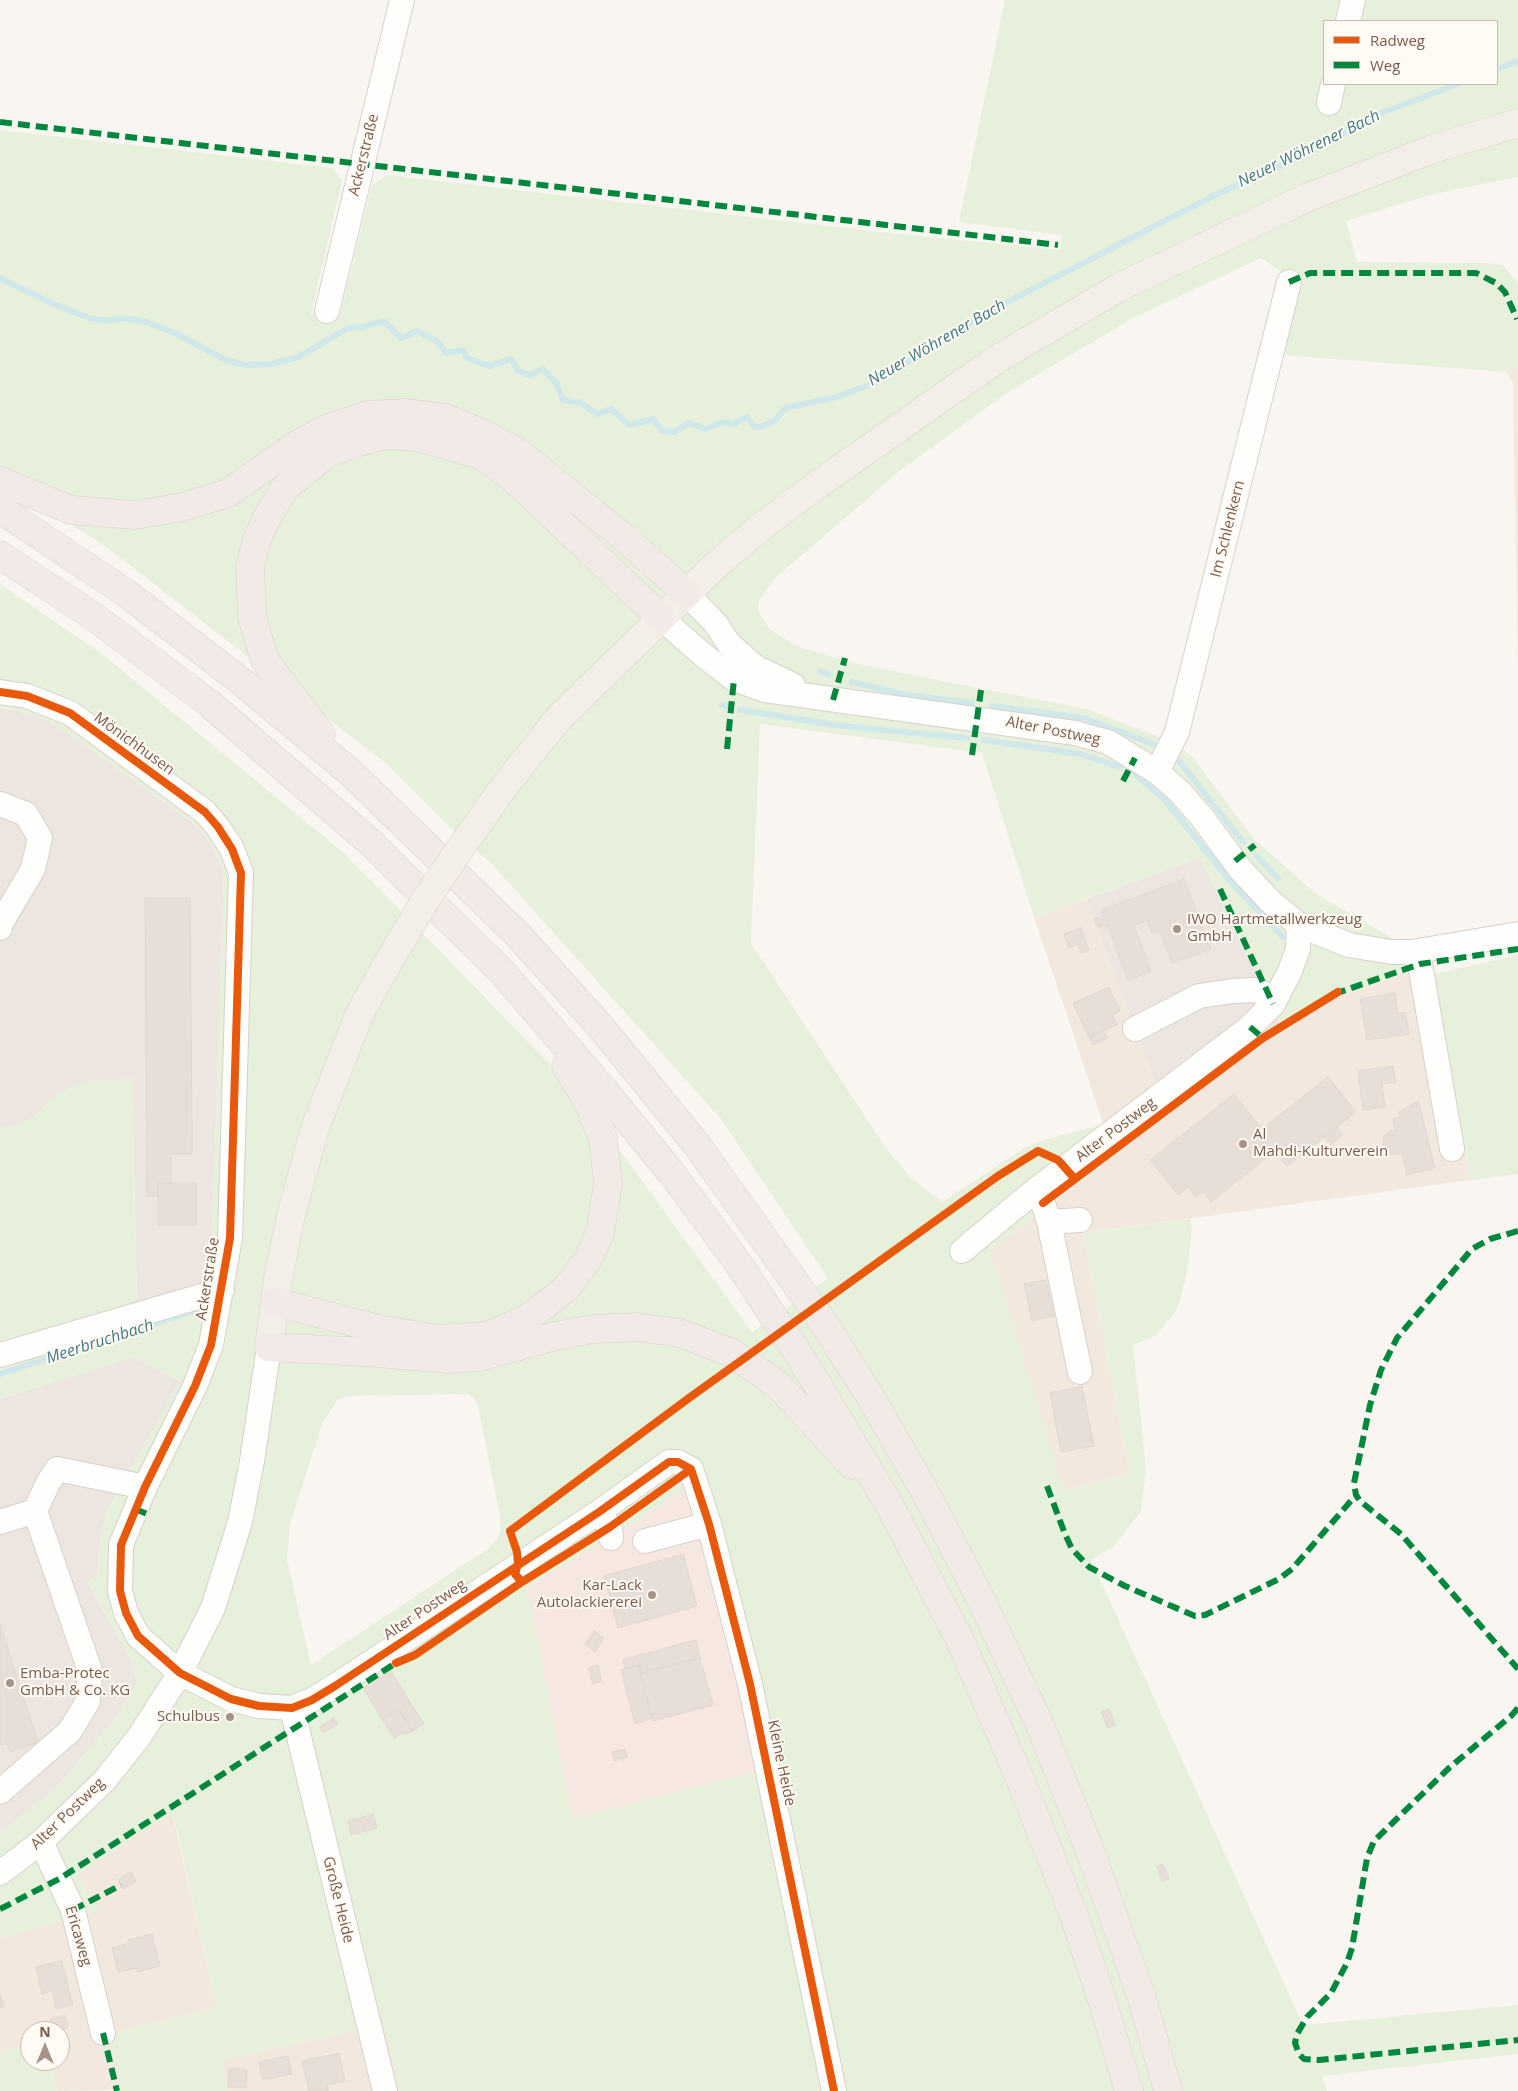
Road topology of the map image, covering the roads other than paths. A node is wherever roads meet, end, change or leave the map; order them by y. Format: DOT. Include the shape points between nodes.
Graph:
graph roads {
  1 [pos="402,0"];
  2 [pos="1353,0"];
  3 [pos="1348,20"];
  4 [pos="1518,123"];
  5 [pos="1289,282"];
  6 [pos="327,311"];
  7 [pos="0,481"];
  8 [pos="0,509"];
  9 [pos="0,555"];
  10 [pos="686,593"];
  11 [pos="660,617"];
  12 [pos="0,692"];
  13 [pos="822,698"];
  14 [pos="1158,772"];
  15 [pos="351,773"];
  16 [pos="0,804"];
  17 [pos="232,849"];
  18 [pos="1300,925"];
  19 [pos="0,928"];
  20 [pos="1518,934"];
  21 [pos="1412,952"];
  22 [pos="526,1001"];
  23 [pos="1272,1004"];
  24 [pos="1135,1029"];
  25 [pos="1452,1149"];
  26 [pos="1033,1192"];
  27 [pos="1080,1220"];
  28 [pos="1049,1222"];
  29 [pos="962,1251"];
  30 [pos="222,1290"];
  31 [pos="275,1302"];
  32 [pos="269,1347"];
  33 [pos="0,1355"];
  34 [pos="1080,1372"];
  35 [pos="669,1462"];
  36 [pos="145,1487"];
  37 [pos="889,1504"];
  38 [pos="35,1512"];
  39 [pos="599,1512"];
  40 [pos="0,1522"];
  41 [pos="709,1524"];
  42 [pos="611,1538"];
  43 [pos="645,1541"];
  44 [pos="180,1673"];
  45 [pos="292,1708"];
  46 [pos="0,1792"];
  47 [pos="41,1842"];
  48 [pos="0,1873"];
  49 [pos="103,2034"];
  50 [pos="384,2091"];
  51 [pos="834,2091"];
  52 [pos="1129,2091"];
  53 [pos="1168,2091"];
  1 -- 6 [label="street, Ackerstraße"];
  2 -- 3 [label="street"];
  4 -- 10 [label="main road" via="1430,150 1306,198 1120,287 997,359 837,470 762,526"];
  5 -- 14 [label="street, Im Schlenkern" via="1177,732"];
  7 -- 10 [label="highway" via="71,510 135,515 183,507 228,493 298,444 328,428 368,416 406,413 445,418 518,452 627,540"];
  8 -- 15 [label="highway" via="126,593 242,682"];
  9 -- 22 [label="highway" via="93,616 210,704 370,843 503,973"];
  10 -- 11 [label="main road"];
  10 -- 13 [label="street, Alter Postweg" via="716,624 729,644 755,667"];
  11 -- 13 [label="street, Alter Postweg" via="734,679 765,690"];
  11 -- 15 [label="highway" via="512,477 482,455 418,437 387,435 355,443 324,456 285,488 265,521 250,567 252,616 265,661"];
  11 -- 31 [label="main road, bridge" via="558,719 503,788 428,896 360,1012 315,1128 291,1215"];
  12 -- 17 [label="street, Mönichhusen" via="26,696 70,713 205,812"];
  13 -- 14 [label="street, Alter Postweg" via="1075,733 1108,742"];
  14 -- 18 [label="street, Alter Postweg" via="1201,816 1241,870 1270,901"];
  15 -- 53 [label="highway" via="518,935 599,1025 697,1144 820,1316 865,1388 984,1604 1039,1723 1088,1845 1136,1980"];
  16 -- 19 [label="street" via="26,814 40,838 33,870"];
  17 -- 30 [label="street, Ackerstraße" via="241,874 230,1238"];
  18 -- 21 [label="street, Alter Postweg" via="1349,945"];
  18 -- 23 [label="street, Alter Postweg" via="1298,949"];
  20 -- 21 [label="street, Alter Postweg"];
  21 -- 25 [label="street" via="1420,964"];
  22 -- 31 [label="highway" via="588,1102 603,1138 608,1184 600,1233 588,1259 567,1288 528,1318 487,1336 440,1339 383,1330"];
  22 -- 37 [label="highway" via="673,1175 738,1263 803,1361"];
  23 -- 24 [label="street" via="1269,996 1255,990 1199,996"];
  23 -- 26 [label="street, Alter Postweg" via="1250,1027"];
  26 -- 28 [label="street" via="1043,1203"];
  26 -- 29 [label="street, Alter Postweg"];
  27 -- 28 [label="street"];
  28 -- 34 [label="street"];
  30 -- 33 [label="street"];
  30 -- 36 [label="street, Ackerstraße" via="211,1345 195,1386"];
  31 -- 32 [label="main road"];
  32 -- 37 [label="highway" via="448,1359 479,1357 593,1329 637,1328 680,1333 732,1353 778,1385"];
  32 -- 44 [label="street" via="240,1522 212,1608"];
  35 -- 39 [label="street, Alter Postweg"];
  35 -- 41 [label="street, Kleine Heide" via="678,1462 691,1469"];
  36 -- 38 [label="street" via="57,1469"];
  36 -- 44 [label="street, Ackerstraße" via="121,1545 120,1591 126,1613 138,1636"];
  37 -- 52 [label="highway" via="961,1642 1021,1781 1076,1922"];
  38 -- 40 [label="street"];
  38 -- 46 [label="street" via="90,1671 88,1701 70,1731"];
  39 -- 42 [label="street" via="610,1527"];
  39 -- 45 [label="street, Alter Postweg" via="335,1686"];
  41 -- 43 [label="street"];
  41 -- 51 [label="street, Kleine Heide"];
  44 -- 45 [label="street, Alter Postweg" via="232,1699 259,1706"];
  44 -- 47 [label="street, Alter Postweg" via="139,1737 104,1780"];
  45 -- 50 [label="street, Große Heide"];
  47 -- 48 [label="street, Alter Postweg"];
  47 -- 49 [label="street, Ericaweg" via="73,1910"];
}
